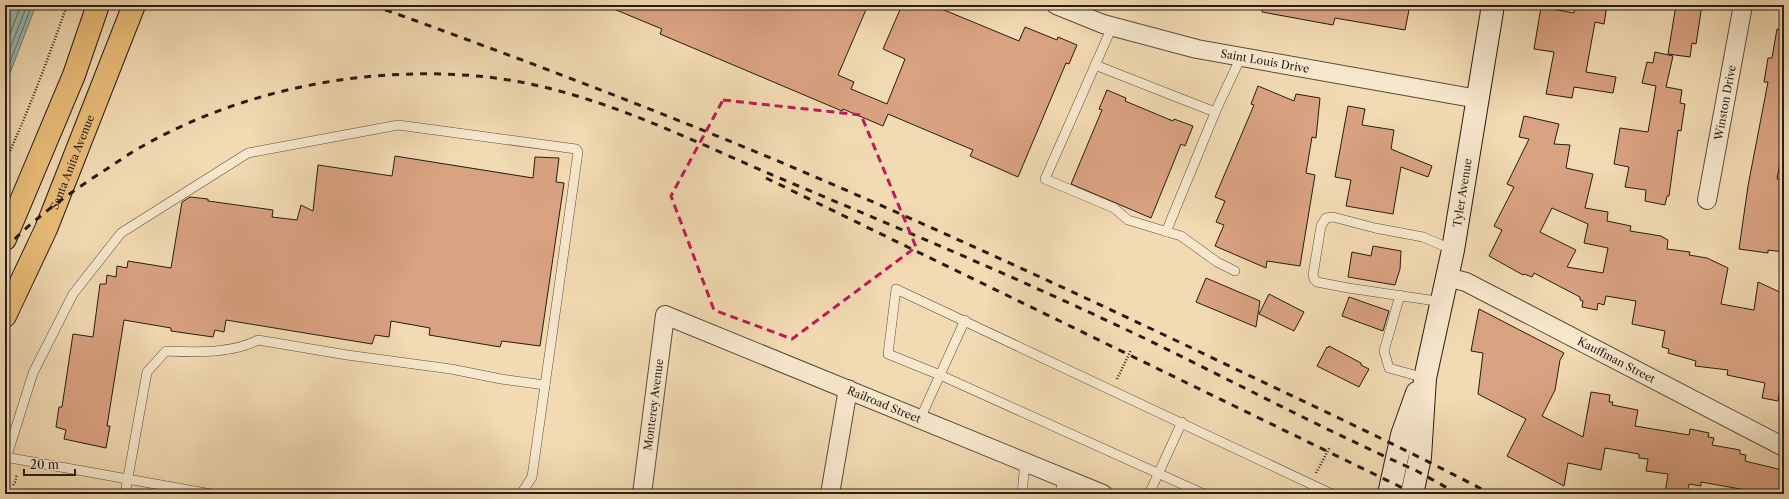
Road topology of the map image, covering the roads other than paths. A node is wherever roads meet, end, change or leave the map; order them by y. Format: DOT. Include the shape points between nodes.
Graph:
graph roads {
  1 [pos="98,5"];
  2 [pos="134,5"];
  3 [pos="1056,5"];
  4 [pos="1493,5"];
  5 [pos="1743,5"];
  6 [pos="1112,26"];
  7 [pos="1241,57"];
  8 [pos="1095,65"];
  9 [pos="1478,99"];
  10 [pos="1215,112"];
  11 [pos="1707,200"];
  12 [pos="1166,232"];
  13 [pos="5,239"];
  14 [pos="1453,250"];
  15 [pos="1235,271"];
  16 [pos="1447,277"];
  17 [pos="1400,295"];
  18 [pos="1443,302"];
  19 [pos="664,315"];
  20 [pos="5,316"];
  21 [pos="965,320"];
  22 [pos="940,375"];
  23 [pos="1425,378"];
  24 [pos="545,385"];
  25 [pos="848,389"];
  26 [pos="920,419"];
  27 [pos="1182,422"];
  28 [pos="1784,447"];
  29 [pos="5,459"];
  30 [pos="1025,462"];
  31 [pos="1158,473"];
  32 [pos="128,479"];
  33 [pos="1062,486"];
  34 [pos="198,493"];
  35 [pos="125,494"];
  36 [pos="211,494"];
  37 [pos="521,494"];
  38 [pos="642,494"];
  39 [pos="830,494"];
  40 [pos="1022,494"];
  41 [pos="1102,494"];
  42 [pos="1149,494"];
  43 [pos="1204,494"];
  44 [pos="1332,494"];
  45 [pos="1389,494"];
  46 [pos="1412,494"];
  1 -- 13 [label="main road" via="74,75"];
  2 -- 20 [label="main road, Santa Anita Avenue" via="46,229"];
  3 -- 6 [label="street, Saint Louis Drive"];
  4 -- 9 [label="main road, Tyler Avenue"];
  5 -- 11 [label="street, Winston Drive"];
  6 -- 7 [label="street, Saint Louis Drive" via="1197,49"];
  6 -- 8 [label="lane"];
  7 -- 9 [label="street, Saint Louis Drive"];
  7 -- 10 [label="lane"];
  8 -- 10 [label="lane"];
  8 -- 12 [label="lane" via="1046,179 1114,208 1128,220"];
  9 -- 14 [label="main road, Tyler Avenue"];
  10 -- 12 [label="lane"];
  12 -- 15 [label="lane" via="1181,236 1217,262"];
  14 -- 16 [label="main road, Tyler Avenue"];
  14 -- 17 [label="lane" via="1423,237 1333,217 1326,218 1321,226 1314,279 1317,282 1348,288"];
  16 -- 18 [label="main road, Tyler Avenue"];
  16 -- 28 [label="street, Kauffman Street" via="1466,282"];
  17 -- 18 [label="lane"];
  17 -- 23 [label="lane" via="1384,351 1389,368"];
  18 -- 23 [label="main road, Tyler Avenue"];
  19 -- 25 [label="street, Railroad Street"];
  19 -- 38 [label="street, Monterey Avenue"];
  21 -- 22 [label="lane"];
  21 -- 22 [label="lane" via="896,289 888,354"];
  21 -- 27 [label="lane"];
  22 -- 26 [label="lane"];
  22 -- 31 [label="lane"];
  23 -- 45 [label="main road, Tyler Avenue" via="1414,397 1402,435"];
  23 -- 46 [label="main road, Tyler Avenue" via="1420,457"];
  24 -- 29 [label="lane" via="578,150 398,125 248,153 121,233 73,294 33,373"];
  24 -- 32 [label="lane" via="258,340 248,345 201,352 166,351 147,372"];
  24 -- 37 [label="lane" via="532,477"];
  25 -- 26 [label="street, Railroad Street"];
  25 -- 39 [label="street"];
  26 -- 30 [label="street, Railroad Street"];
  27 -- 31 [label="lane"];
  27 -- 44 [label="lane"];
  29 -- 32 [label="lane"];
  30 -- 33 [label="street, Railroad Street"];
  30 -- 40 [label="lane"];
  31 -- 42 [label="lane"];
  31 -- 43 [label="lane"];
  32 -- 34 [label="lane"];
  32 -- 35 [label="lane"];
  33 -- 41 [label="street, Railroad Street"];
  34 -- 36 [label="lane"];
}
